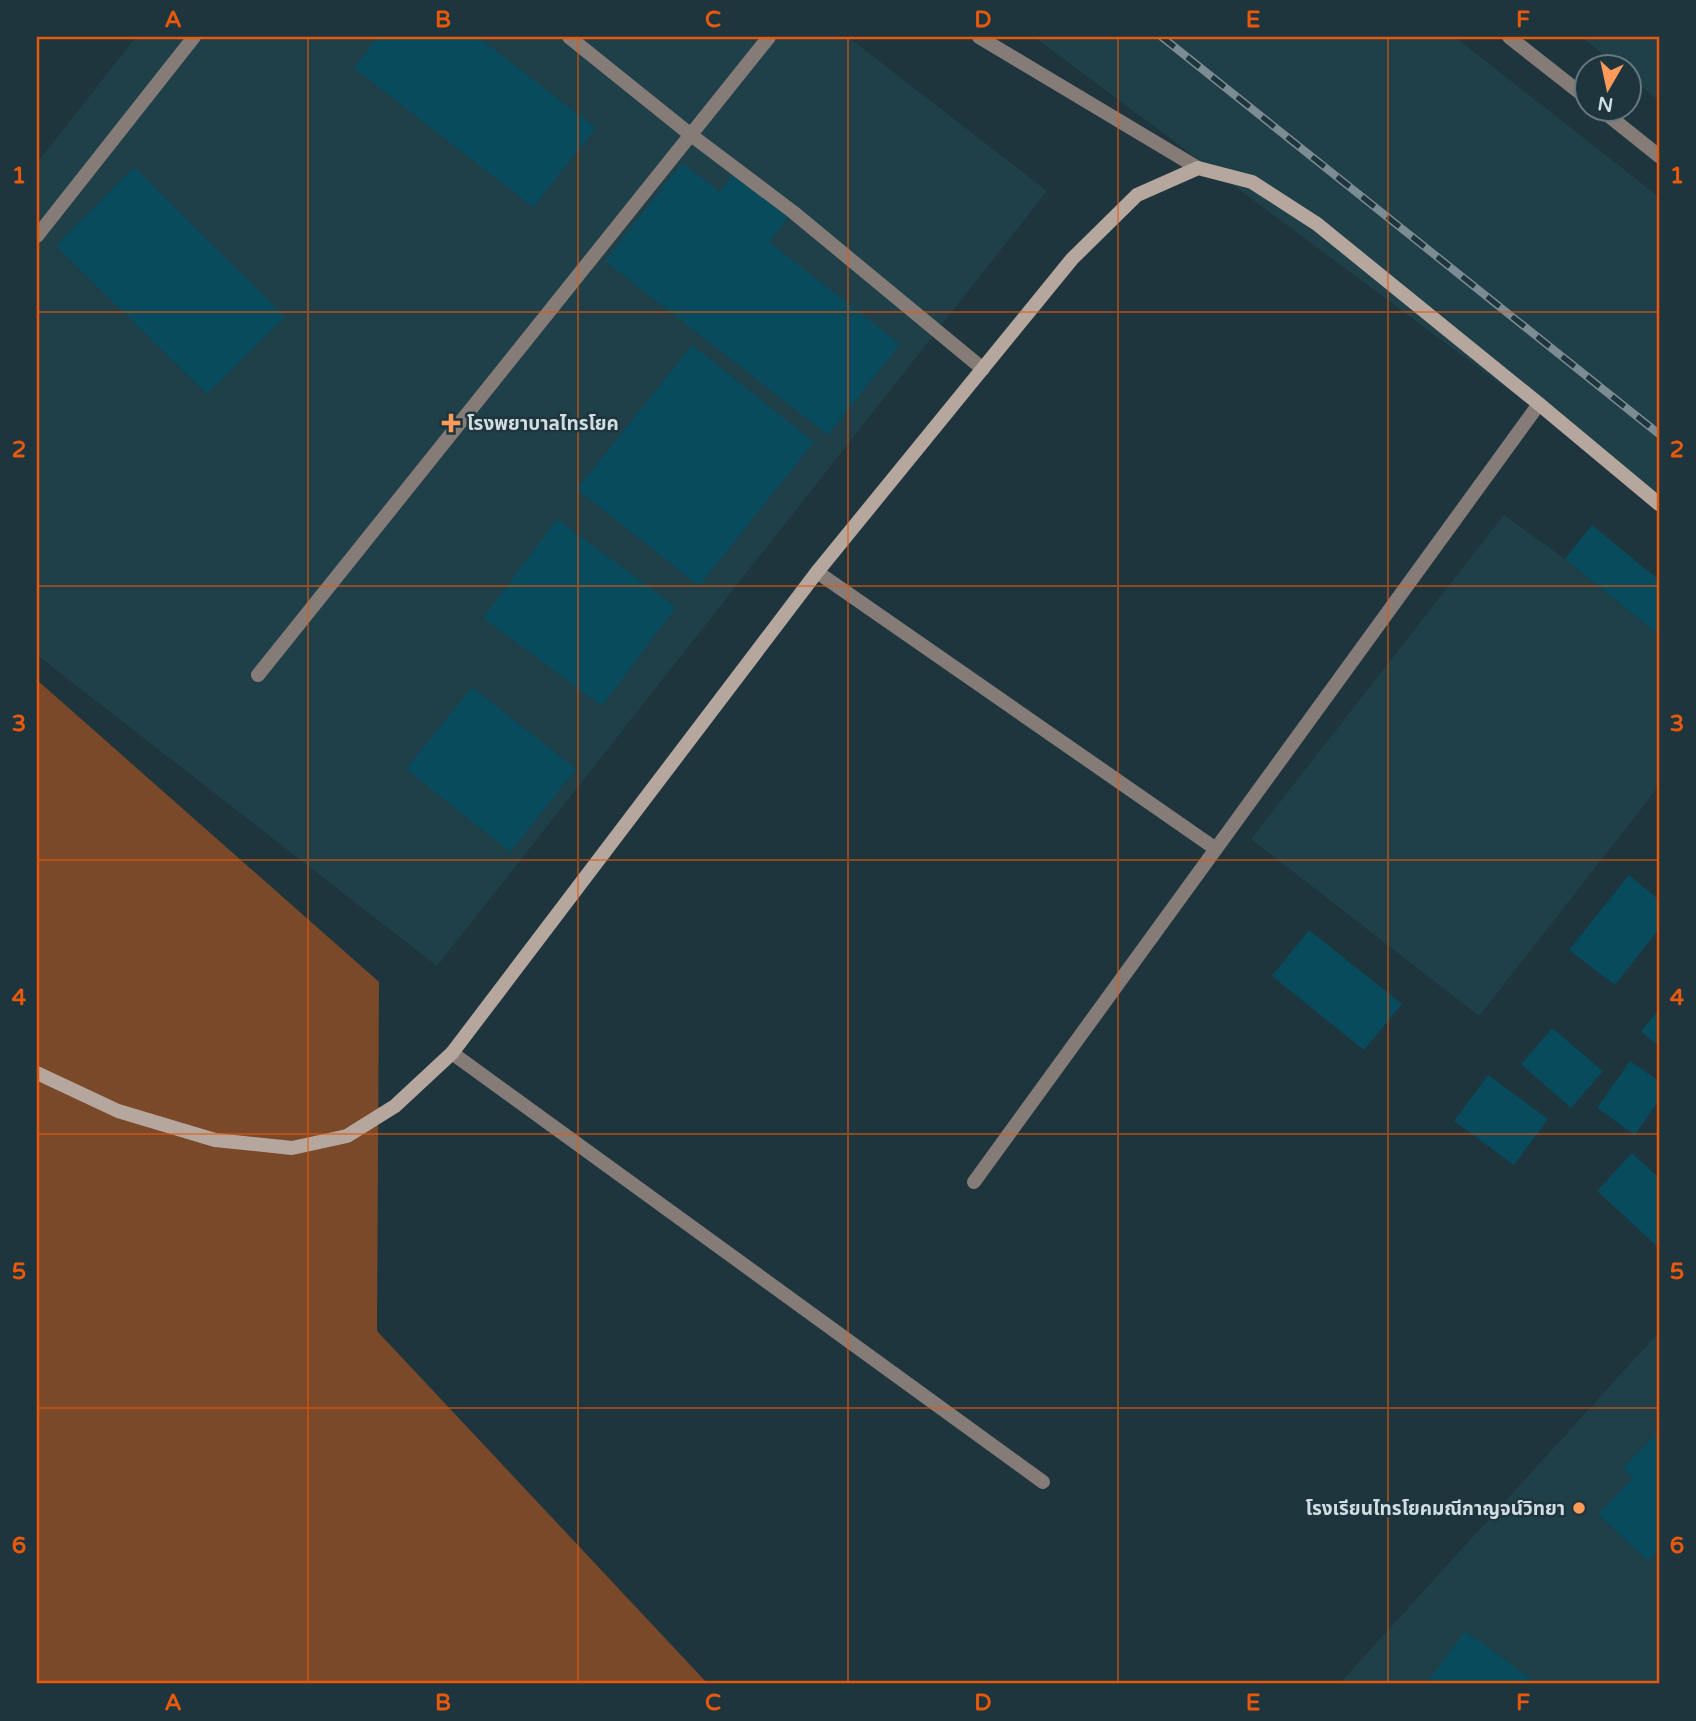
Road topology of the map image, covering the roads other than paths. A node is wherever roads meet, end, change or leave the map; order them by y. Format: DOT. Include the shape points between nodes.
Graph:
graph roads {
  1 [pos="194,37"];
  2 [pos="569,37"];
  3 [pos="769,37"];
  4 [pos="979,37"];
  5 [pos="1509,37"];
  6 [pos="1574,89"];
  7 [pos="1617,122"];
  8 [pos="691,135"];
  9 [pos="1659,156"];
  10 [pos="1198,167"];
  11 [pos="37,236"];
  12 [pos="983,369"];
  13 [pos="1539,404"];
  14 [pos="1659,504"];
  15 [pos="817,572"];
  16 [pos="258,675"];
  17 [pos="1216,849"];
  18 [pos="452,1053"];
  19 [pos="37,1073"];
  20 [pos="974,1182"];
  21 [pos="1042,1482"];
  1 -- 11 [label="street"];
  2 -- 8 [label="street"];
  3 -- 8 [label="street"];
  4 -- 10 [label="street"];
  5 -- 6 [label="street"];
  7 -- 9 [label="street"];
  8 -- 12 [label="street" via="793,212"];
  8 -- 16 [label="street"];
  10 -- 12 [label="main road" via="1137,195 1072,259"];
  10 -- 13 [label="main road" via="1252,181 1317,224"];
  12 -- 15 [label="main road"];
  13 -- 14 [label="main road"];
  13 -- 17 [label="street"];
  15 -- 17 [label="street"];
  15 -- 18 [label="main road"];
  17 -- 20 [label="street"];
  18 -- 19 [label="main road" via="395,1106 347,1136 292,1148 215,1140 118,1111"];
  18 -- 21 [label="street"];
}
